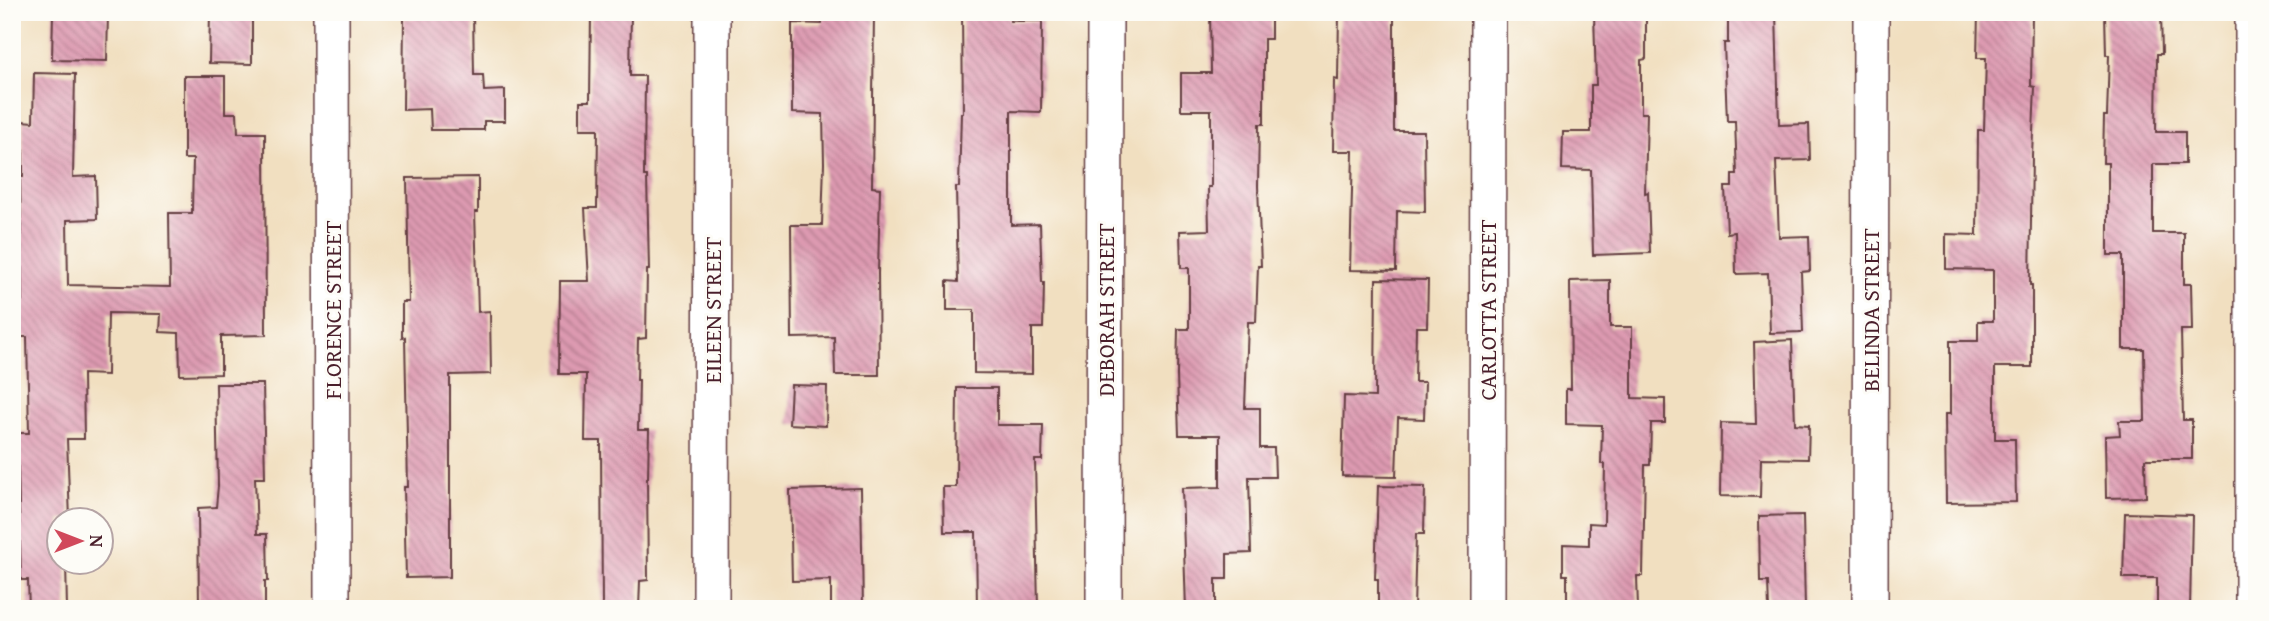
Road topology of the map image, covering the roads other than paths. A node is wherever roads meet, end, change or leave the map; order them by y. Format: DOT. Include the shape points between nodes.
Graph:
graph roads {
  1 [pos="331,12"];
  2 [pos="712,12"];
  3 [pos="1105,12"];
  4 [pos="1488,12"];
  5 [pos="1871,12"];
  6 [pos="2253,12"];
  7 [pos="332,609"];
  8 [pos="711,609"];
  9 [pos="1104,609"];
  10 [pos="1487,609"];
  11 [pos="1870,609"];
  12 [pos="2253,609"];
  1 -- 7 [label="street, FLORENCE STREET"];
  2 -- 8 [label="street, EILEEN STREET"];
  3 -- 9 [label="street, DEBORAH STREET"];
  4 -- 10 [label="street, CARLOTTA STREET"];
  5 -- 11 [label="street, BELINDA STREET"];
  6 -- 12 [label="street"];
}
